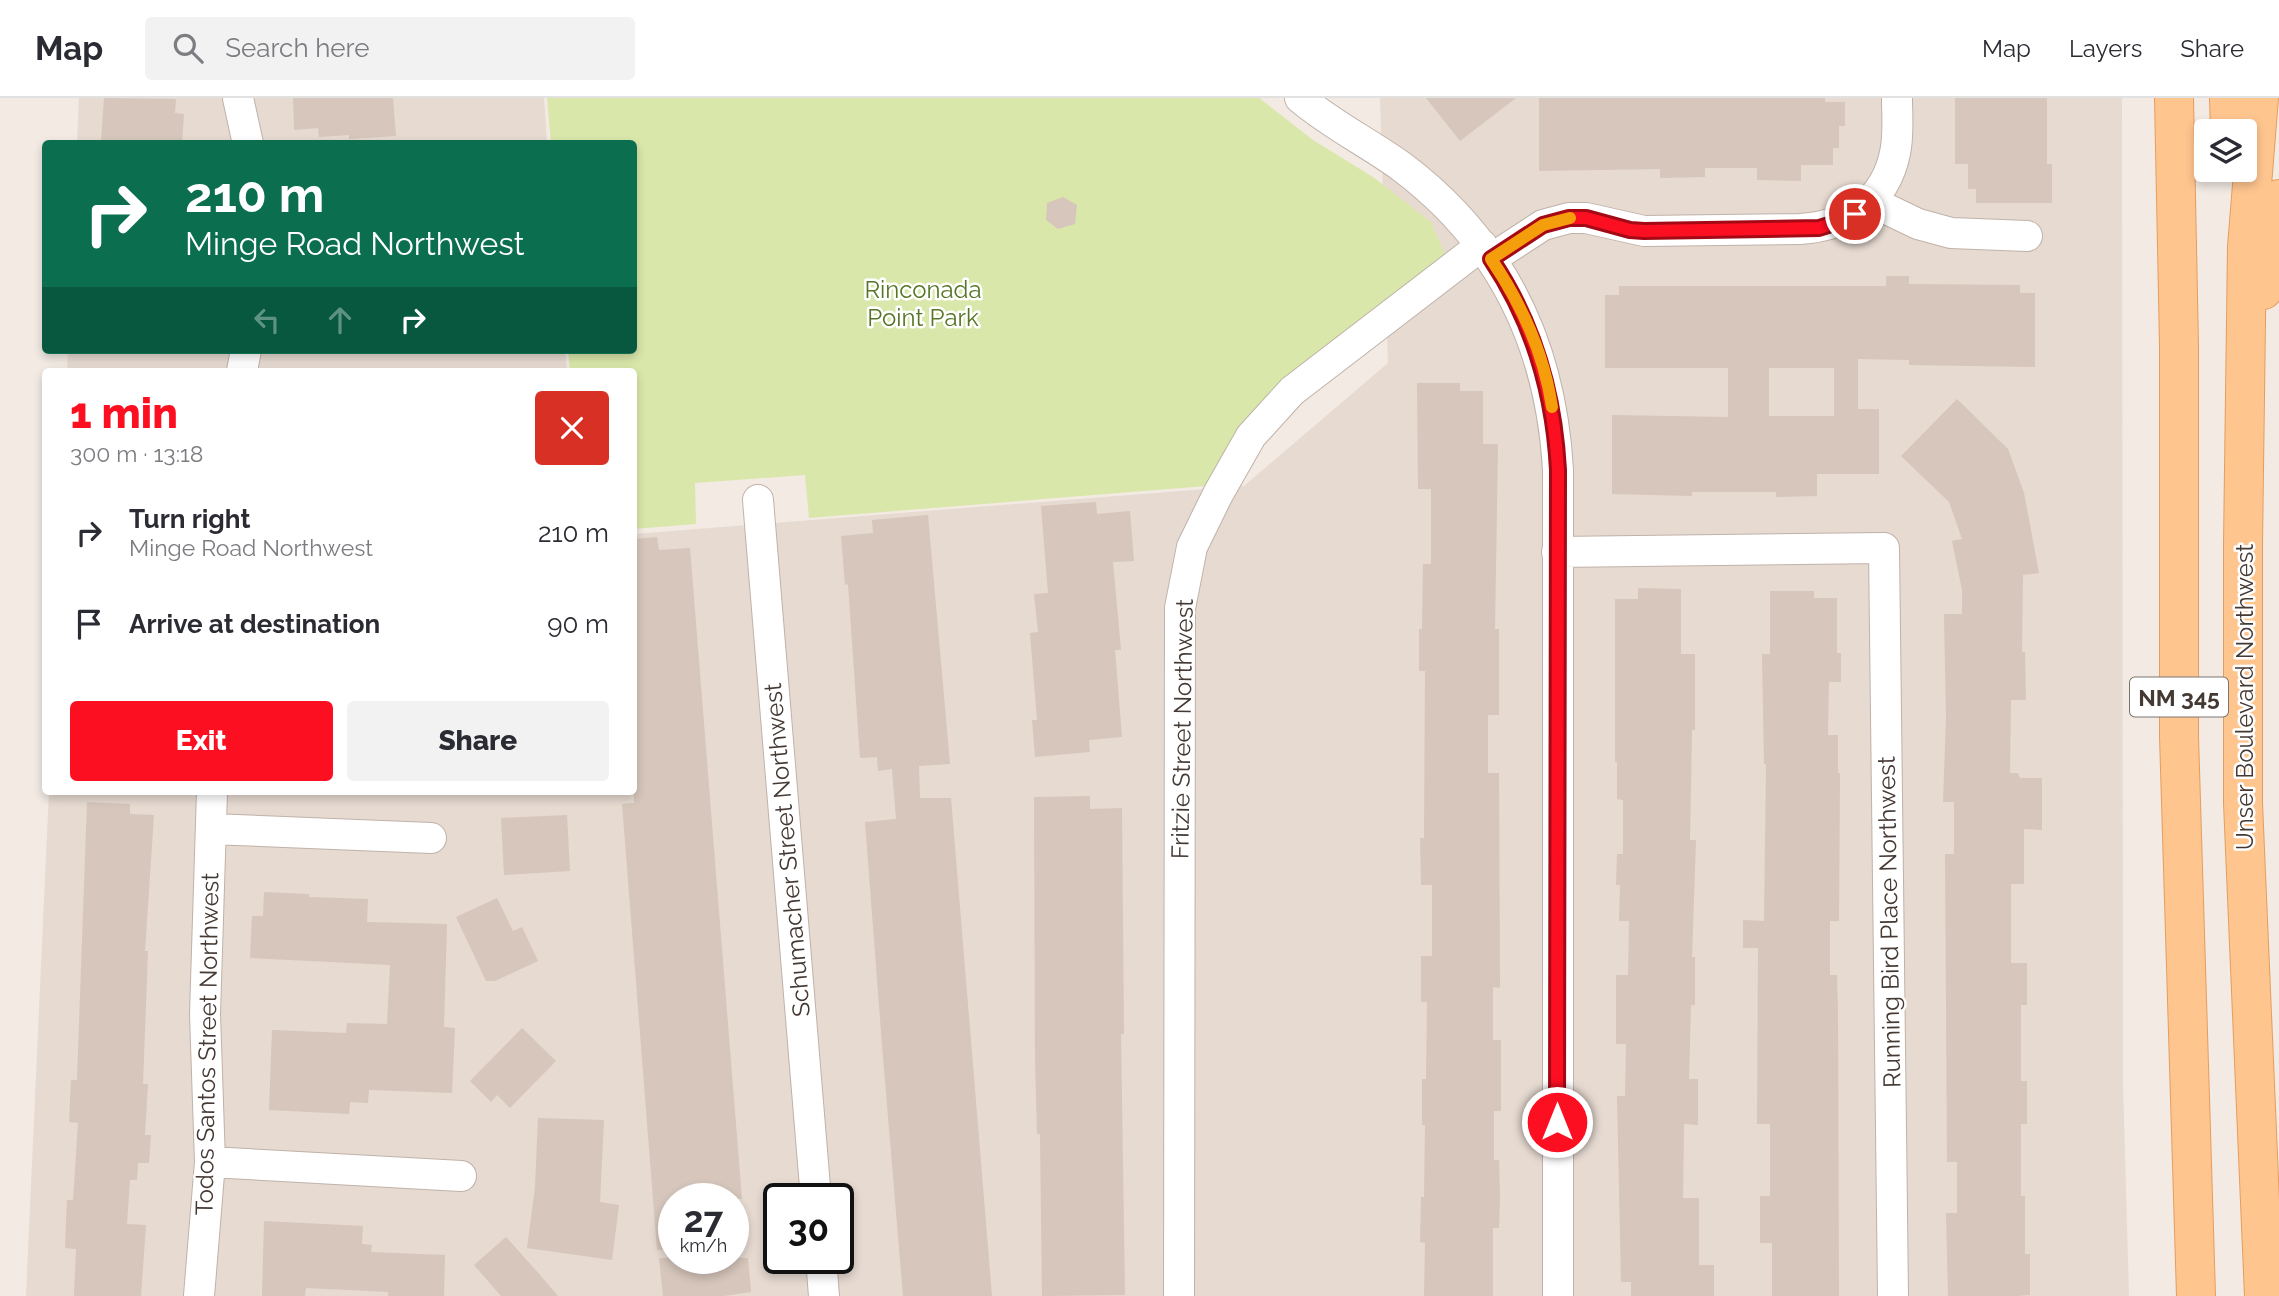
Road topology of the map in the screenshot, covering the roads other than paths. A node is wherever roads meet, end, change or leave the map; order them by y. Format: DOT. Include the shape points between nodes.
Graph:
graph roads {
  1 [pos="238,98"];
  2 [pos="1300,98"];
  3 [pos="1897,98"];
  4 [pos="2174,98"];
  5 [pos="2229,98"];
  6 [pos="2259,98"];
  7 [pos="2230,119"];
  8 [pos="247,140"];
  9 [pos="2233,182"];
  10 [pos="2279,199"];
  11 [pos="1870,201"];
  12 [pos="2028,236"];
  13 [pos="2247,247"];
  14 [pos="1486,252"];
  15 [pos="2247,357"];
  16 [pos="758,500"];
  17 [pos="1557,552"];
  18 [pos="212,795"];
  19 [pos="211,829"];
  20 [pos="431,838"];
  21 [pos="210,1162"];
  22 [pos="461,1176"];
  23 [pos="815,1183"];
  24 [pos="822,1274"];
  25 [pos="198,1296"];
  26 [pos="824,1296"];
  27 [pos="1179,1296"];
  28 [pos="1558,1296"];
  29 [pos="1893,1296"];
  30 [pos="2196,1296"];
  31 [pos="2264,1296"];
  1 -- 8 [label="street"];
  2 -- 14 [label="street" via="1429,188"];
  3 -- 11 [label="street" via="1895,153 1882,187"];
  4 -- 30 [label="main road, NM 345" via="2179,736"];
  5 -- 7 [label="main road"];
  6 -- 13 [label="main road, Unser Boulevard Northwest / NM 345"];
  9 -- 13 [label="main road"];
  10 -- 15 [label="main road" via="2276,235"];
  11 -- 12 [label="street" via="1918,224 1951,233"];
  11 -- 14 [label="street, Fritzie Street Northwest" via="1855,214 1819,228 1644,231 1569,218"];
  13 -- 15 [label="main road, Unser Boulevard Northwest / NM 345"];
  14 -- 17 [label="street" via="1532,335 1551,402 1558,470"];
  14 -- 27 [label="street, Fritzie Street Northwest" via="1292,391 1251,436 1192,547 1180,608"];
  15 -- 31 [label="main road, Unser Boulevard Northwest / NM 345" via="2243,803"];
  16 -- 23 [label="street, Schumacher Street Northwest"];
  17 -- 28 [label="street"];
  17 -- 29 [label="street, Running Bird Place Northwest" via="1884,548"];
  18 -- 19 [label="street, Todos Santos Street Northwest"];
  19 -- 20 [label="street"];
  19 -- 21 [label="street, Todos Santos Street Northwest" via="205,1014"];
  21 -- 22 [label="street"];
  21 -- 25 [label="street, Todos Santos Street Northwest"];
  24 -- 26 [label="street"];
}
